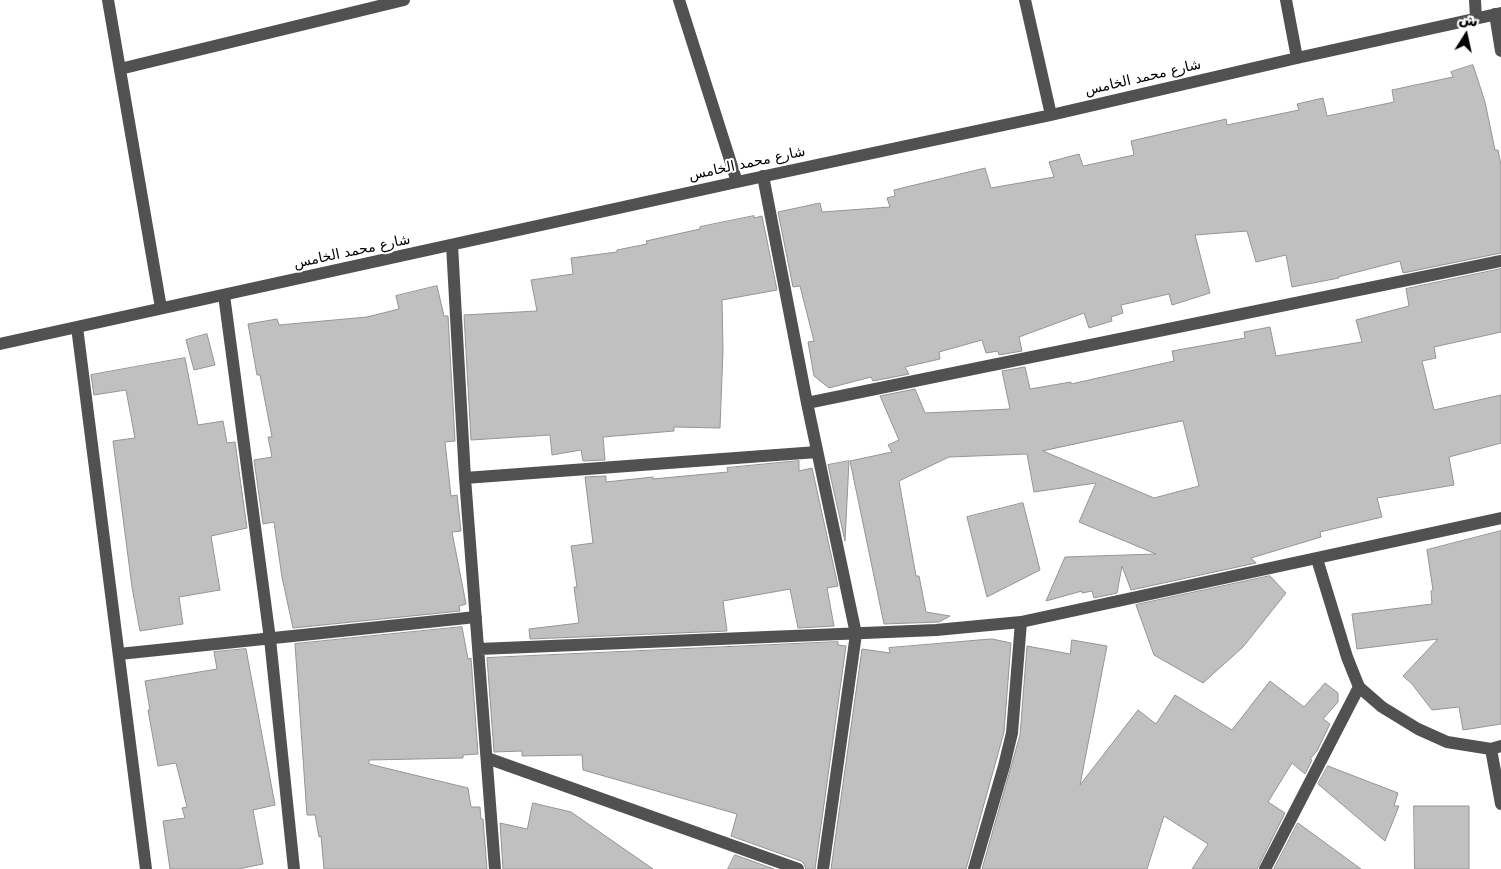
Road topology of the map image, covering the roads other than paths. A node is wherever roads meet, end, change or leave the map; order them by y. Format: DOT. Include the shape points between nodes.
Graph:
graph roads {
  1 [pos="108,0"];
  2 [pos="404,0"];
  3 [pos="679,0"];
  4 [pos="1025,0"];
  5 [pos="1286,0"];
  6 [pos="1475,0"];
  7 [pos="1498,14"];
  8 [pos="1476,19"];
  9 [pos="1501,51"];
  10 [pos="1297,58"];
  11 [pos="120,69"];
  12 [pos="1051,115"];
  13 [pos="763,176"];
  14 [pos="737,182"];
  15 [pos="452,245"];
  16 [pos="1501,261"];
  17 [pos="224,294"];
  18 [pos="161,308"];
  19 [pos="77,326"];
  20 [pos="0,344"];
  21 [pos="807,403"];
  22 [pos="817,452"];
  23 [pos="466,478"];
  24 [pos="1501,518"];
  25 [pos="1316,559"];
  26 [pos="476,617"];
  27 [pos="1021,622"];
  28 [pos="856,634"];
  29 [pos="270,639"];
  30 [pos="479,649"];
  31 [pos="118,654"];
  32 [pos="1359,687"];
  33 [pos="1496,747"];
  34 [pos="487,758"];
  35 [pos="1501,804"];
  36 [pos="146,869"];
  37 [pos="294,869"];
  38 [pos="495,869"];
  39 [pos="798,869"];
  40 [pos="823,869"];
  41 [pos="974,869"];
  42 [pos="1265,869"];
  1 -- 11 [label="street"];
  2 -- 11 [label="street"];
  3 -- 14 [label="street"];
  4 -- 12 [label="street"];
  5 -- 10 [label="street"];
  6 -- 8 [label="street"];
  7 -- 8 [label="street, شارع محمد الخامس"];
  7 -- 9 [label="street"];
  8 -- 10 [label="street, شارع محمد الخامس"];
  10 -- 12 [label="street, شارع محمد الخامس"];
  11 -- 18 [label="street"];
  12 -- 13 [label="street, شارع محمد الخامس"];
  13 -- 14 [label="street, شارع محمد الخامس"];
  13 -- 21 [label="street"];
  14 -- 15 [label="street, شارع محمد الخامس"];
  15 -- 17 [label="street, شارع محمد الخامس"];
  15 -- 23 [label="street"];
  16 -- 21 [label="street"];
  17 -- 18 [label="street, شارع محمد الخامس"];
  17 -- 29 [label="street"];
  18 -- 19 [label="street, شارع محمد الخامس"];
  19 -- 20 [label="street, شارع محمد الخامس"];
  19 -- 31 [label="street"];
  21 -- 22 [label="street"];
  22 -- 23 [label="street"];
  22 -- 28 [label="street"];
  23 -- 26 [label="street"];
  24 -- 25 [label="street"];
  25 -- 27 [label="street"];
  25 -- 32 [label="street"];
  26 -- 29 [label="street"];
  26 -- 30 [label="street"];
  27 -- 28 [label="street"];
  27 -- 41 [label="street" via="1012,733"];
  28 -- 30 [label="street"];
  28 -- 40 [label="street"];
  29 -- 31 [label="street"];
  29 -- 37 [label="street"];
  30 -- 34 [label="street"];
  31 -- 36 [label="street"];
  32 -- 33 [label="street" via="1382,707 1447,742"];
  32 -- 42 [label="street"];
  33 -- 35 [label="street"];
  34 -- 38 [label="street"];
  34 -- 39 [label="street"];
}
